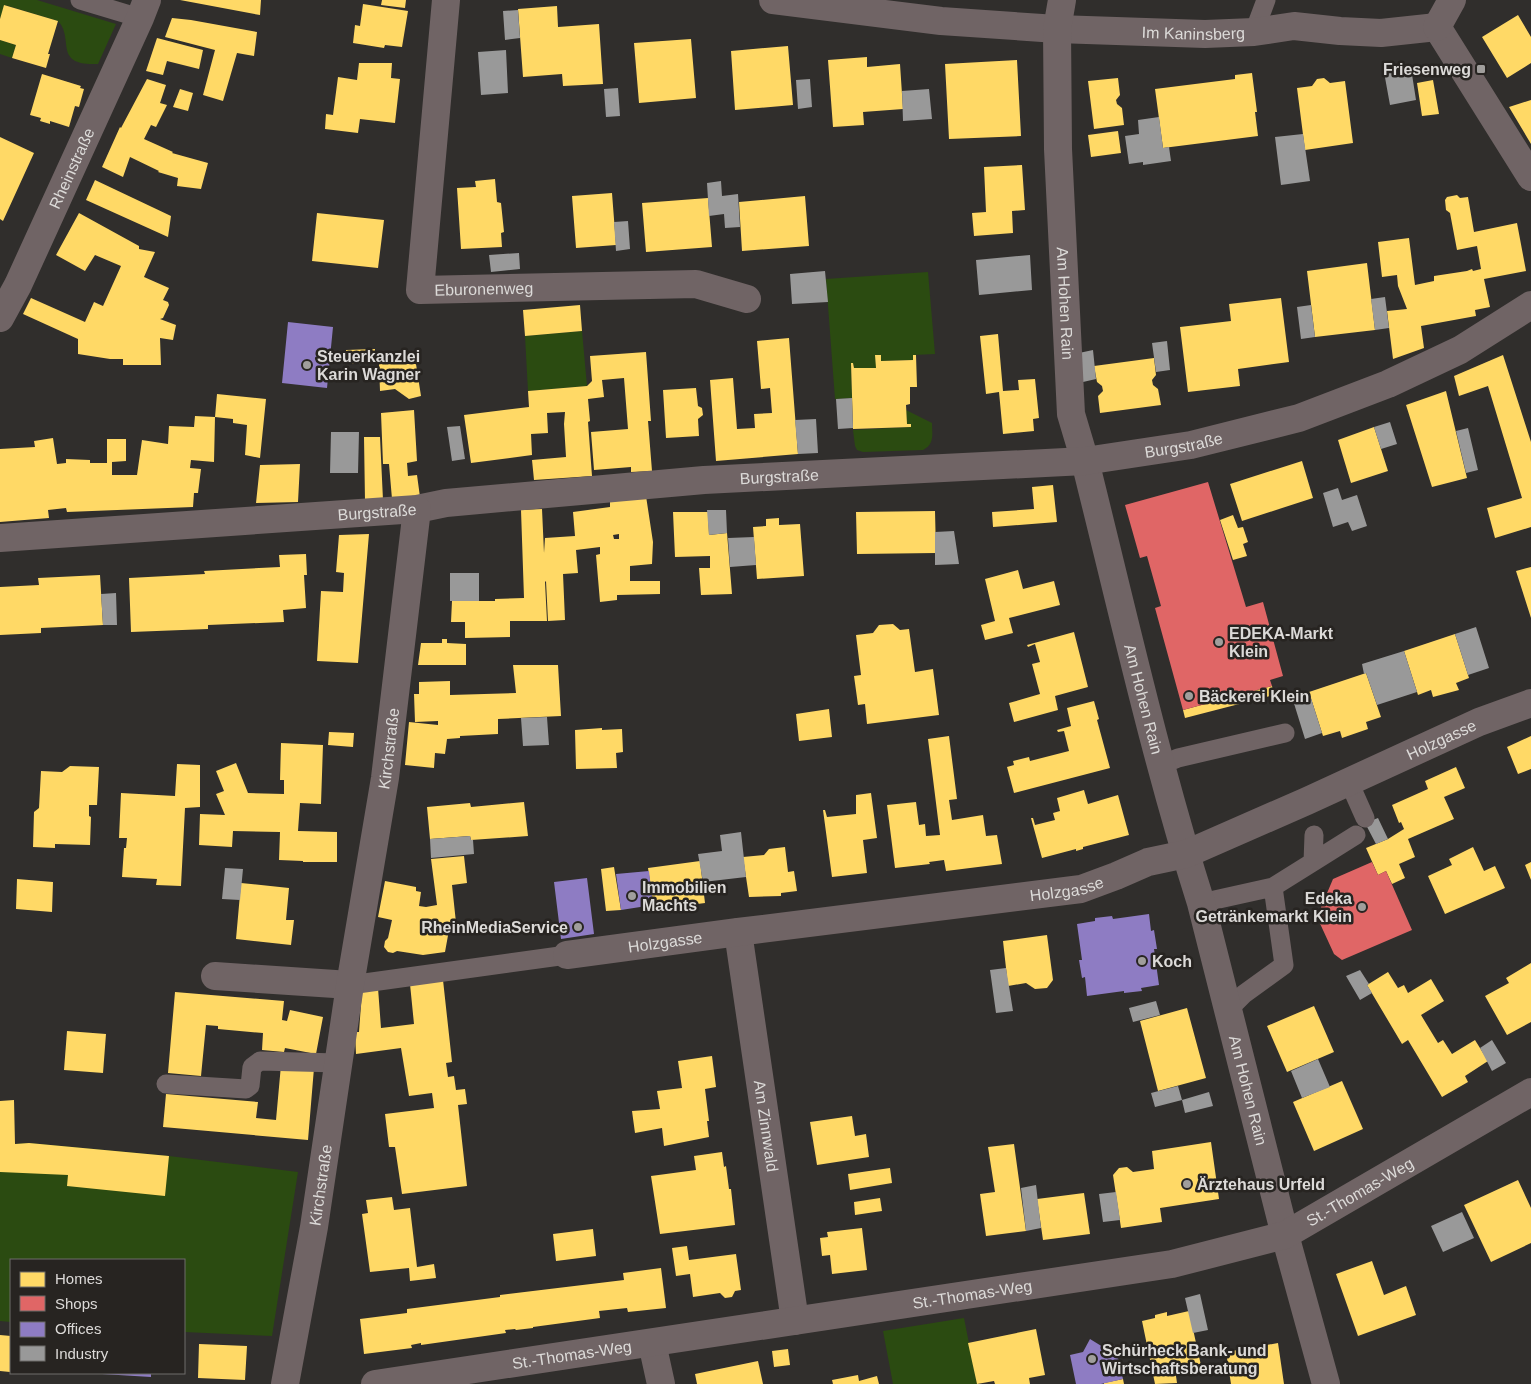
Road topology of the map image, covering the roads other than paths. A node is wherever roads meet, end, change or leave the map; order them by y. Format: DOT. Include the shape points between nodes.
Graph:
graph roads {
  1 [pos="80,0"];
  2 [pos="446,0"];
  3 [pos="773,0"];
  4 [pos="1062,0"];
  5 [pos="1266,0"];
  6 [pos="1452,0"];
  7 [pos="143,9"];
  8 [pos="1437,27"];
  9 [pos="1057,29"];
  10 [pos="1254,32"];
  11 [pos="1531,177"];
  12 [pos="747,299"];
  13 [pos="1531,305"];
  14 [pos="0,318"];
  15 [pos="1085,461"];
  16 [pos="417,510"];
  17 [pos="0,538"];
  18 [pos="1531,702"];
  19 [pos="1285,733"];
  20 [pos="1161,765"];
  21 [pos="1349,782"];
  22 [pos="1365,818"];
  23 [pos="1314,835"];
  24 [pos="1356,835"];
  25 [pos="1186,854"];
  26 [pos="1313,862"];
  27 [pos="1273,886"];
  28 [pos="1201,903"];
  29 [pos="738,932"];
  30 [pos="567,955"];
  31 [pos="215,976"];
  32 [pos="350,986"];
  33 [pos="1229,1009"];
  34 [pos="338,1062"];
  35 [pos="166,1084"];
  36 [pos="1531,1092"];
  37 [pos="1285,1235"];
  38 [pos="796,1321"];
  39 [pos="652,1344"];
  40 [pos="285,1384"];
  41 [pos="375,1384"];
  42 [pos="661,1384"];
  43 [pos="1326,1384"];
  1 -- 7 [label="lane, Rheinstraße"];
  2 -- 12 [label="street, Eburonenweg" via="420,290 696,284"];
  3 -- 9 [label="street, Im Kaninsberg" via="940,21"];
  4 -- 9 [label="street, Am Hohen Rain"];
  5 -- 10 [label="lane"];
  6 -- 8 [label="street"];
  7 -- 14 [label="street, Rheinstraße"];
  8 -- 10 [label="street, Im Kaninsberg" via="1381,33 1294,26"];
  8 -- 11 [label="street"];
  9 -- 10 [label="street, Im Kaninsberg" via="1205,34"];
  9 -- 15 [label="street, Am Hohen Rain" via="1058,149 1071,414"];
  13 -- 15 [label="street, Burgstraße" via="1460,350 1388,384 1299,418 1191,445"];
  15 -- 16 [label="street, Burgstraße" via="704,480 446,503"];
  15 -- 20 [label="street, Am Hohen Rain"];
  16 -- 17 [label="street, Burgstraße"];
  16 -- 32 [label="street, Kirchstraße" via="385,778"];
  18 -- 21 [label="street, Holzgasse" via="1479,722"];
  19 -- 20 [label="lane" via="1178,758"];
  20 -- 25 [label="street, Am Hohen Rain"];
  21 -- 22 [label="lane"];
  21 -- 25 [label="street, Holzgasse"];
  23 -- 26 [label="lane"];
  24 -- 26 [label="lane"];
  25 -- 28 [label="street, Am Hohen Rain"];
  25 -- 29 [label="street, Holzgasse" via="1148,862 1080,889"];
  26 -- 27 [label="lane"];
  27 -- 28 [label="lane"];
  27 -- 33 [label="lane" via="1284,966 1244,994"];
  28 -- 33 [label="street, Am Hohen Rain"];
  29 -- 30 [label="street, Holzgasse"];
  29 -- 38 [label="street, Am Zinnwald"];
  30 -- 32 [label="lane"];
  31 -- 32 [label="street"];
  32 -- 34 [label="street, Kirchstraße"];
  33 -- 37 [label="street, Am Hohen Rain"];
  34 -- 35 [label="lane" via="260,1061 252,1067 250,1086 246,1089"];
  34 -- 40 [label="street, Kirchstraße" via="314,1227"];
  36 -- 37 [label="street, St.-Thomas-Weg"];
  37 -- 38 [label="street, St.-Thomas-Weg" via="1172,1264"];
  37 -- 43 [label="street, Am Hohen Rain"];
  38 -- 39 [label="street, St.-Thomas-Weg"];
  39 -- 41 [label="street, St.-Thomas-Weg"];
  39 -- 42 [label="street"];
}
